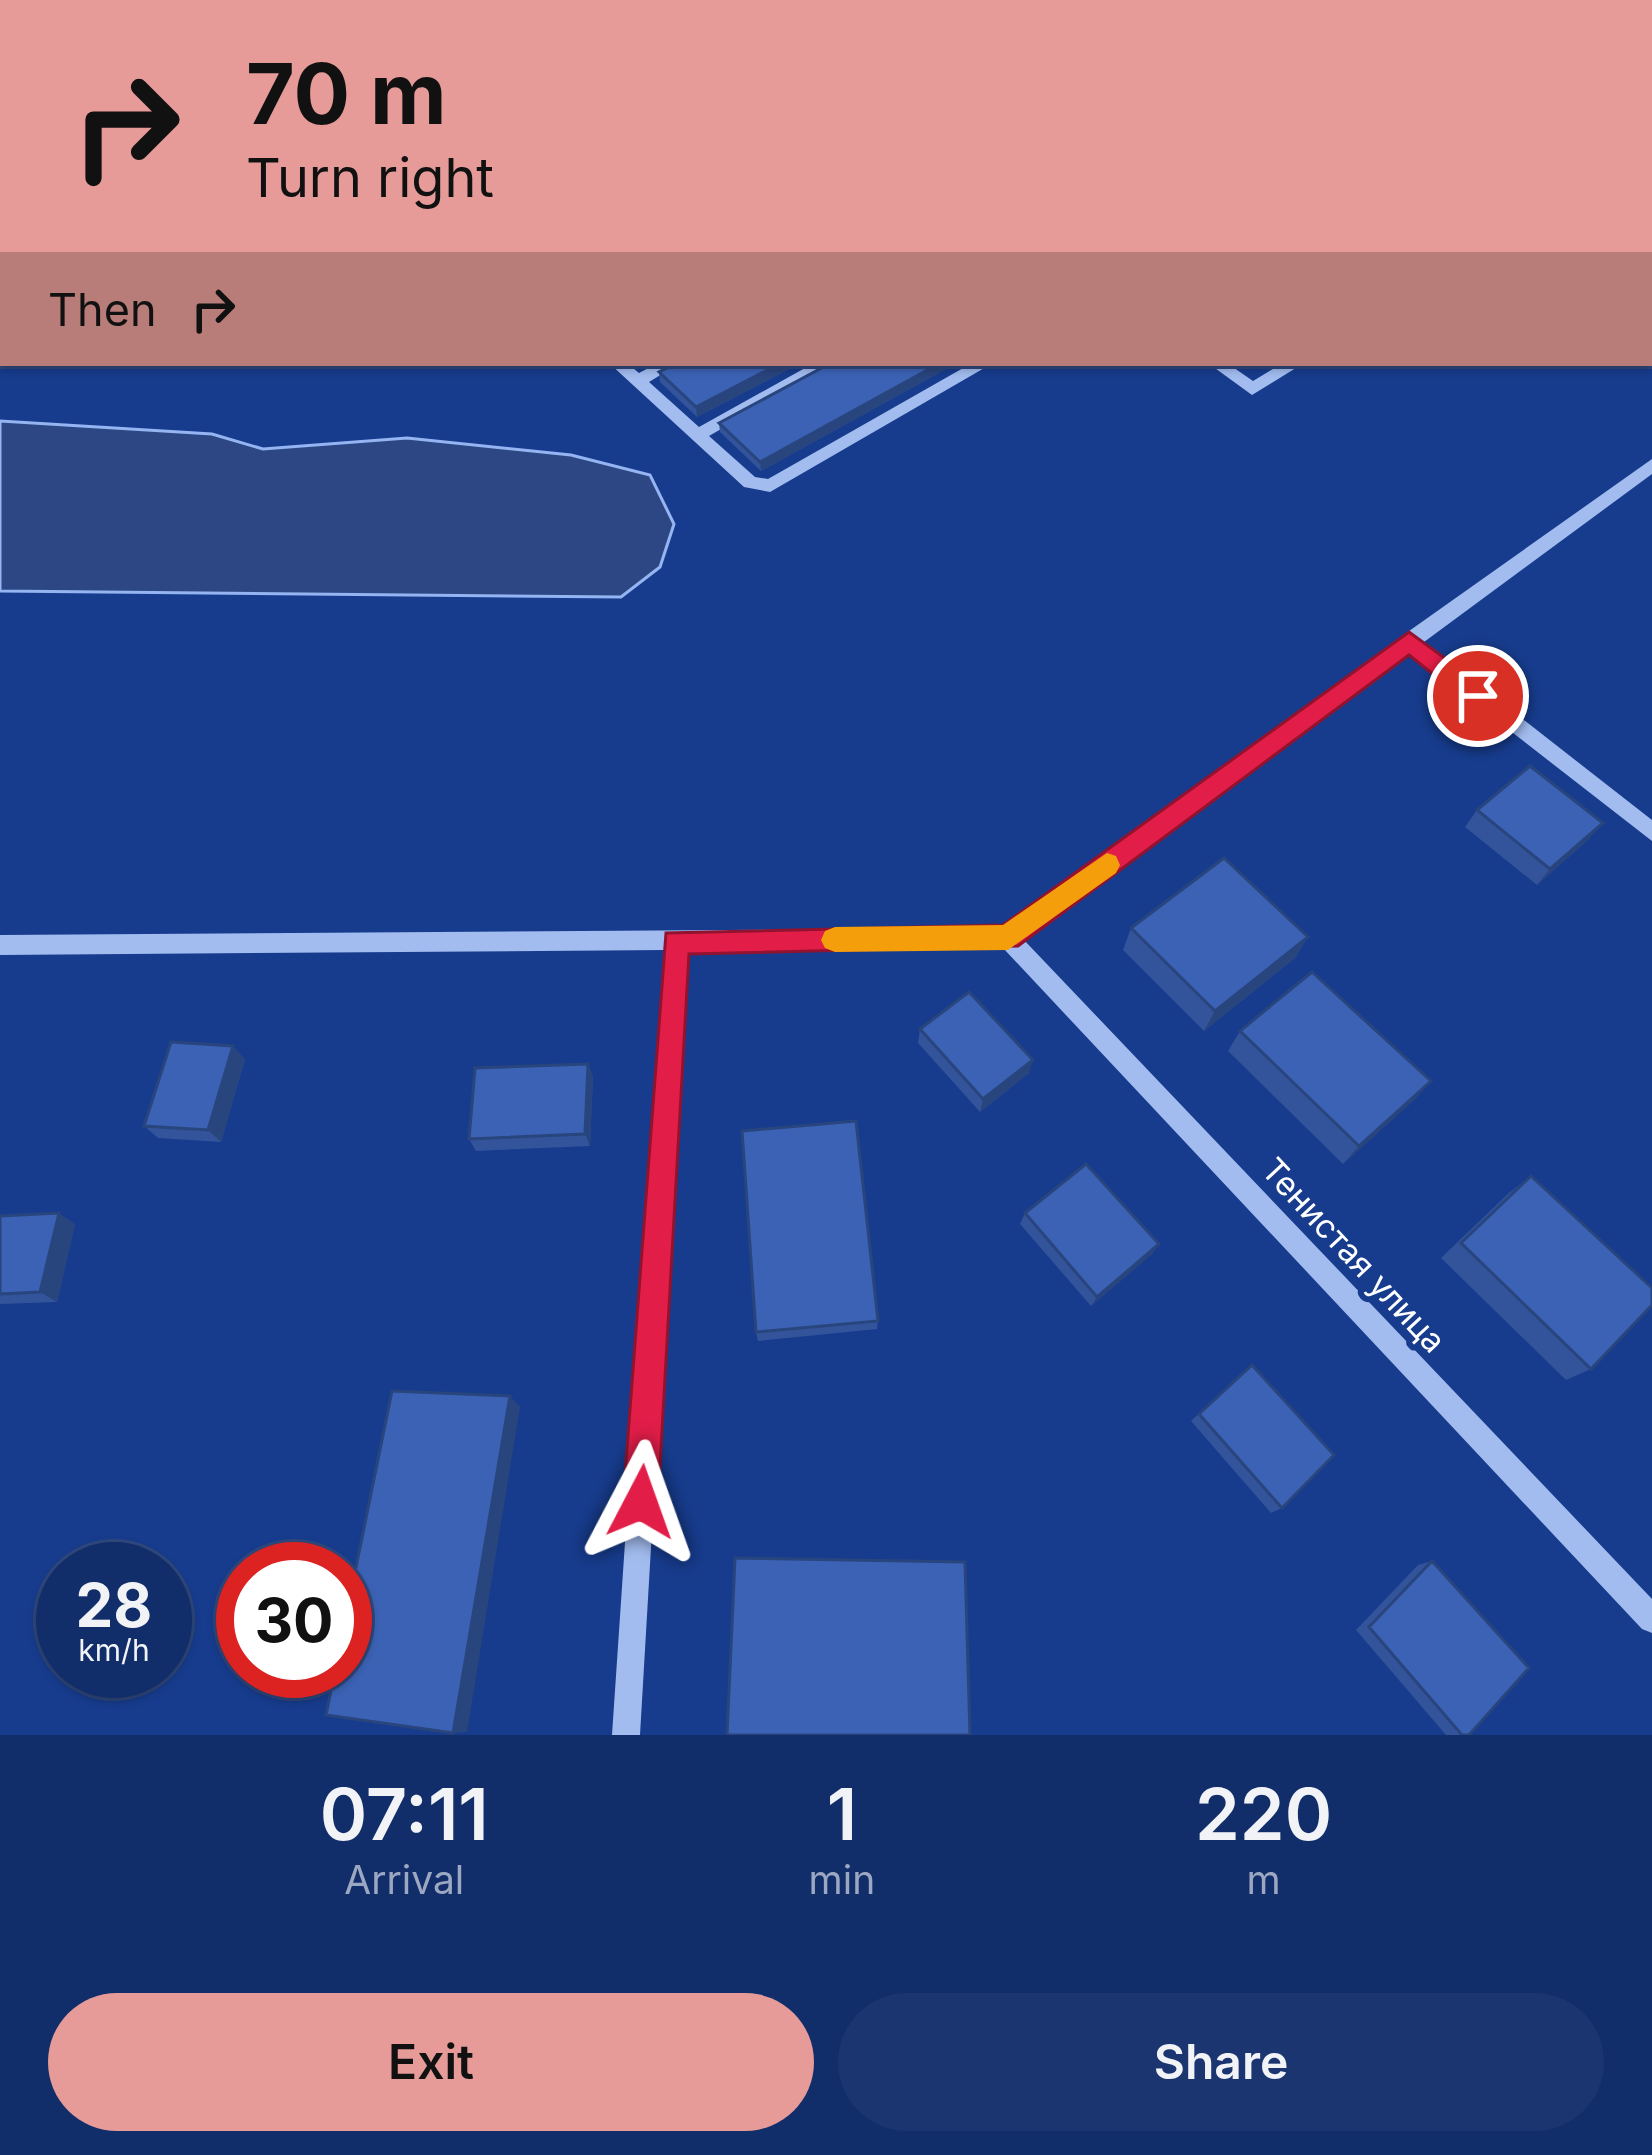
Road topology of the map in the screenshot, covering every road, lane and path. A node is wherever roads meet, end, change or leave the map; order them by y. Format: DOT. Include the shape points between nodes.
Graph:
graph roads {
  1 [pos="620,366"];
  2 [pos="666,366"];
  3 [pos="822,366"];
  4 [pos="981,366"];
  5 [pos="1220,366"];
  6 [pos="1291,366"];
  7 [pos="637,382"];
  8 [pos="698,435"];
  9 [pos="1652,465"];
  10 [pos="1409,641"];
  11 [pos="1652,832"];
  12 [pos="1008,938"];
  13 [pos="676,942"];
  14 [pos="0,945"];
  15 [pos="1652,1618"];
  16 [pos="626,1735"];
  1 -- 7 [label="street"];
  2 -- 7 [label="street"];
  3 -- 8 [label="street"];
  4 -- 8 [label="street" via="770,486 750,483"];
  5 -- 6 [label="street" via="1252,389"];
  7 -- 8 [label="street"];
  9 -- 10 [label="street"];
  10 -- 11 [label="street"];
  10 -- 12 [label="street"];
  12 -- 13 [label="street"];
  12 -- 15 [label="street, Тенистая улица"];
  13 -- 14 [label="street"];
  13 -- 16 [label="street"];
}
